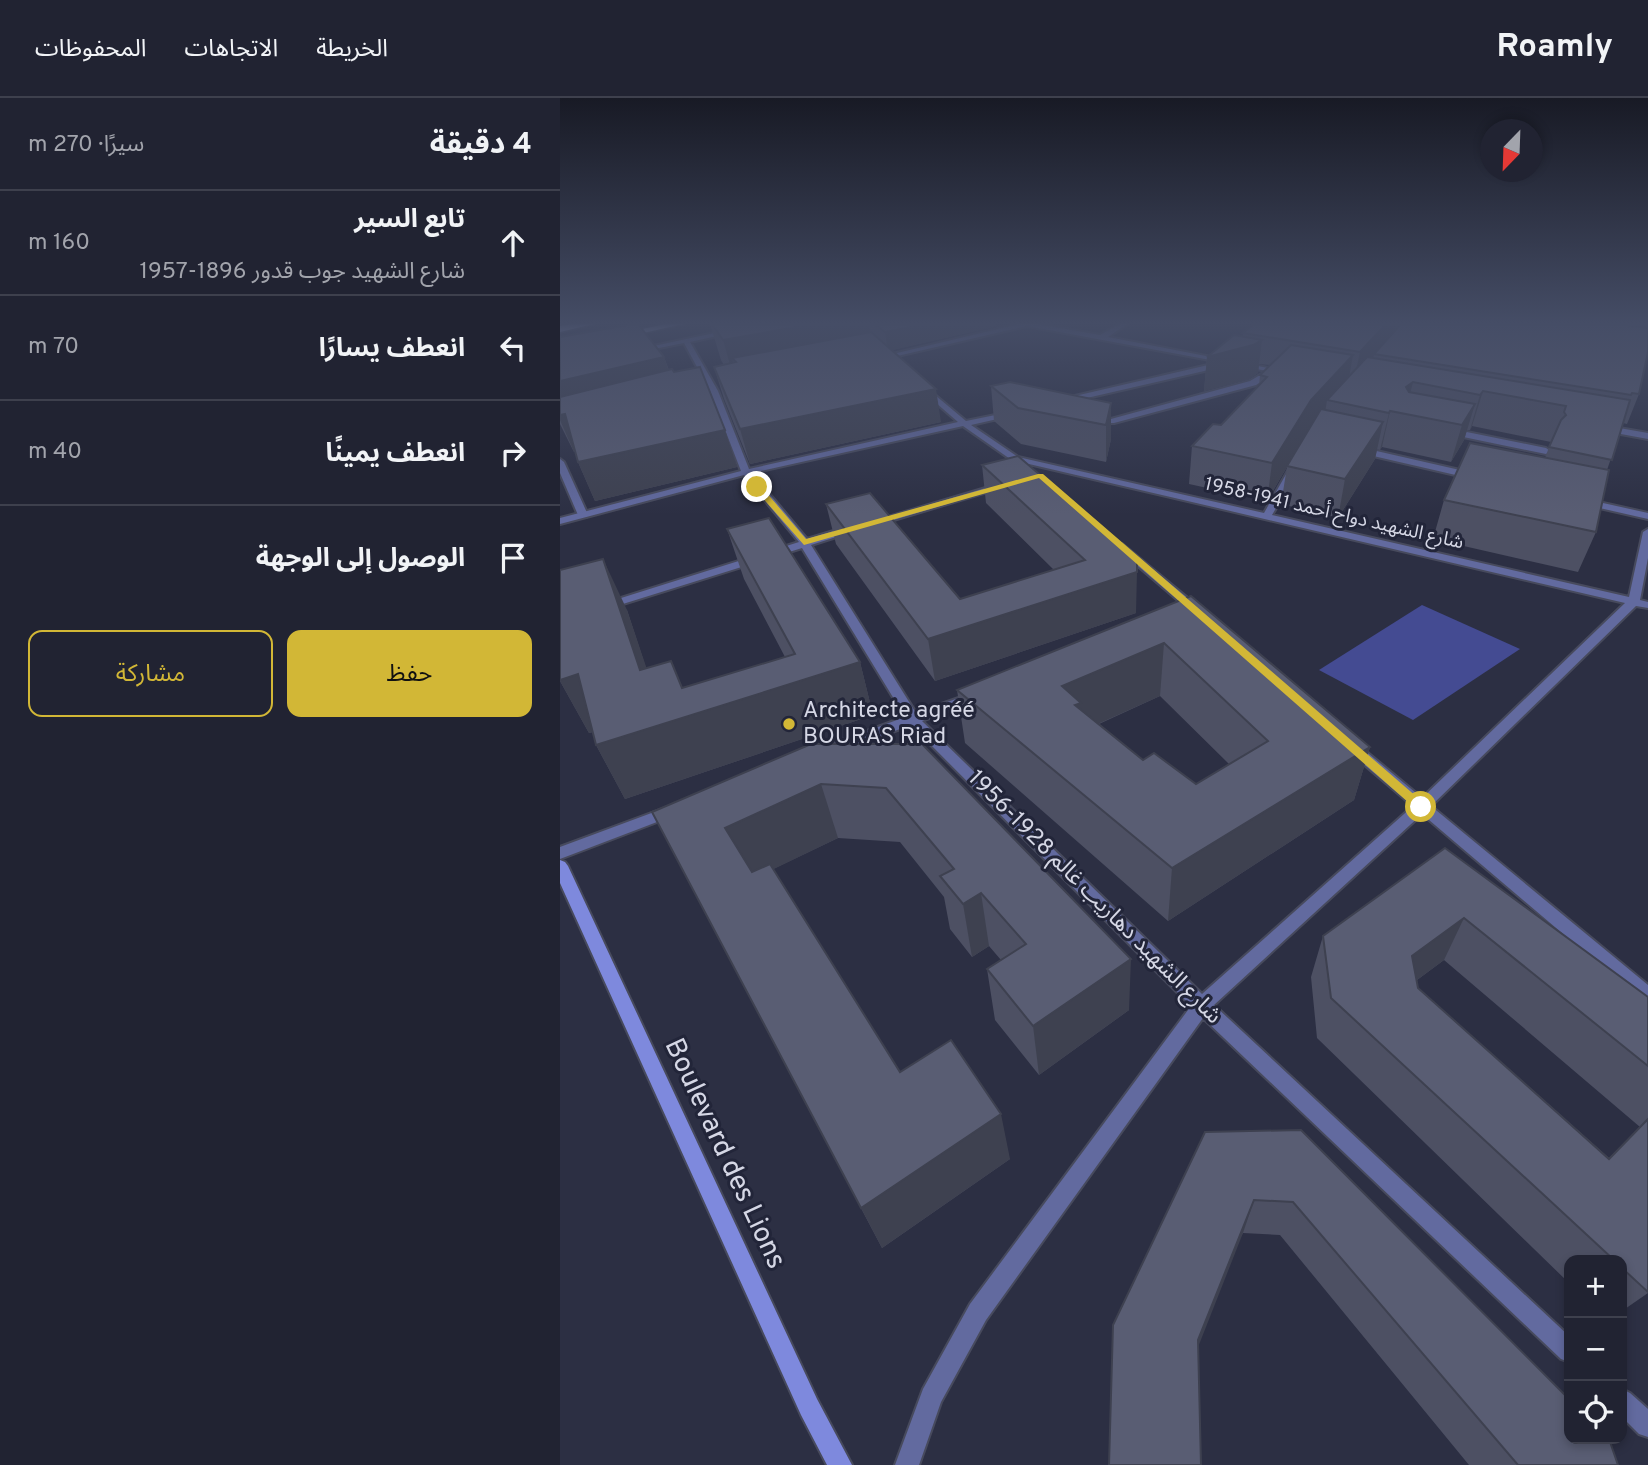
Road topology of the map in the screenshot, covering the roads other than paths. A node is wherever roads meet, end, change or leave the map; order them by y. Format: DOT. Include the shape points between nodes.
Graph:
graph roads {
  1 [pos="712,388"];
  2 [pos="924,388"];
  3 [pos="1122,388"];
  4 [pos="1235,388"];
  5 [pos="1057,403"];
  6 [pos="1018,412"];
  7 [pos="1114,421"];
  8 [pos="965,424"];
  9 [pos="1595,427"];
  10 [pos="1442,430"];
  11 [pos="1648,436"];
  12 [pos="1492,440"];
  13 [pos="1349,448"];
  14 [pos="1546,451"];
  15 [pos="1487,453"];
  16 [pos="1013,457"];
  17 [pos="1298,461"];
  18 [pos="560,462"];
  19 [pos="1482,465"];
  20 [pos="746,472"];
  21 [pos="1041,476"];
  22 [pos="1014,483"];
  23 [pos="1569,498"];
  24 [pos="583,515"];
  25 [pos="1648,516"];
  26 [pos="1266,517"];
  27 [pos="560,521"];
  28 [pos="1648,532"];
  29 [pos="1112,537"];
  30 [pos="804,542"];
  31 [pos="1641,603"];
  32 [pos="598,608"];
  33 [pos="1197,619"];
  34 [pos="989,692"];
  35 [pos="913,719"];
  36 [pos="1338,734"];
  37 [pos="821,754"];
  38 [pos="691,803"];
  39 [pos="1421,807"];
  40 [pos="560,853"];
  41 [pos="560,866"];
  42 [pos="1648,996"];
  43 [pos="1202,1004"];
  44 [pos="1564,1346"];
  45 [pos="1627,1406"];
  46 [pos="1648,1425"];
  47 [pos="840,1465"];
  48 [pos="907,1465"];
  1 -- 20 [label="street, شارع الشهيد دهاريب غالم 1928-1956"];
  2 -- 8 [label="street"];
  3 -- 5 [label="street"];
  4 -- 7 [label="street"];
  6 -- 8 [label="street"];
  8 -- 16 [label="street"];
  8 -- 20 [label="street"];
  9 -- 11 [label="street"];
  10 -- 12 [label="street"];
  12 -- 14 [label="street"];
  12 -- 15 [label="street"];
  13 -- 19 [label="street" via="1478,477"];
  16 -- 21 [label="street"];
  16 -- 26 [label="street, شارع الشهيد دواح أحمد 1941-1958"];
  17 -- 26 [label="street"];
  18 -- 24 [label="street"];
  20 -- 24 [label="street"];
  20 -- 30 [label="street, شارع الشهيد دهاريب غالم 1928-1956"];
  22 -- 30 [label="street"];
  23 -- 25 [label="street"];
  24 -- 27 [label="street"];
  26 -- 31 [label="street, شارع الشهيد دواح أحمد 1941-1958"];
  28 -- 31 [label="street"];
  29 -- 33 [label="street"];
  30 -- 32 [label="street"];
  30 -- 35 [label="street, شارع الشهيد دهاريب غالم 1928-1956"];
  31 -- 39 [label="street"];
  34 -- 35 [label="street"];
  35 -- 37 [label="street"];
  35 -- 43 [label="street, شارع الشهيد دهاريب غالم 1928-1956"];
  36 -- 39 [label="street"];
  38 -- 40 [label="street"];
  39 -- 42 [label="street"];
  39 -- 43 [label="street"];
  41 -- 47 [label="main road, Boulevard des Lions"];
  43 -- 44 [label="street, شارع الشهيد دهاريب غالم 1928-1956"];
  43 -- 48 [label="street" via="978,1312 931,1397"];
  45 -- 46 [label="street"];
}
